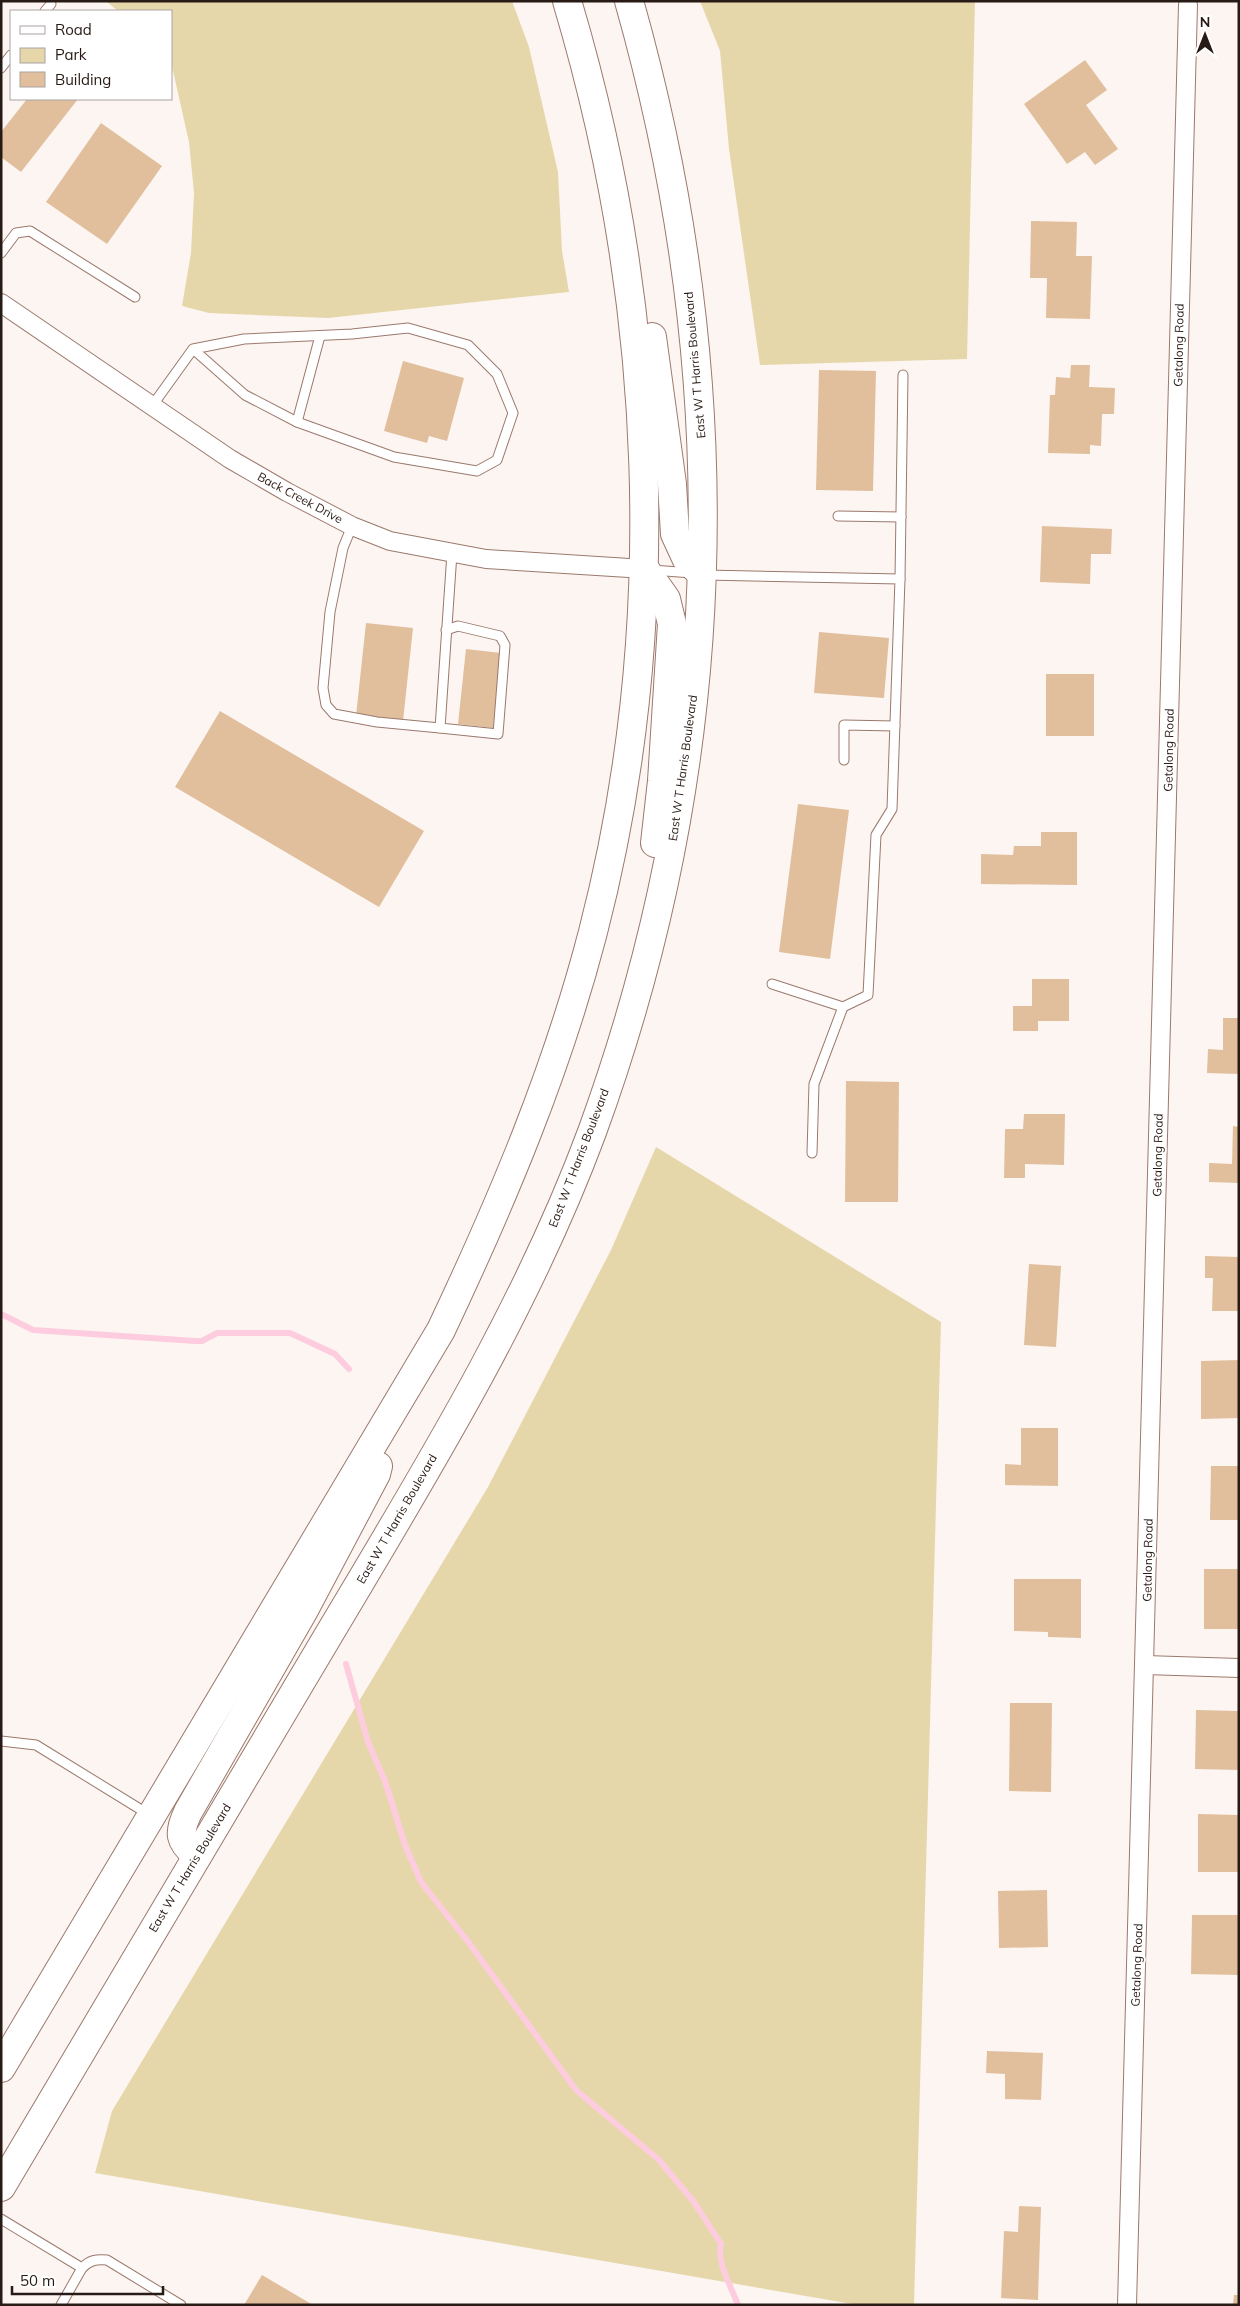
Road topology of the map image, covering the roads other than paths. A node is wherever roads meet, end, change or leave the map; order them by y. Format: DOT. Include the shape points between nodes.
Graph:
graph roads {
  1 [pos="567,1"];
  2 [pos="629,1"];
  3 [pos="1188,5"];
  4 [pos="10,56"];
  5 [pos="1,68"];
  6 [pos="618,217"];
  7 [pos="1,253"];
  8 [pos="135,297"];
  9 [pos="1,303"];
  10 [pos="320,336"];
  11 [pos="193,349"];
  12 [pos="903,375"];
  13 [pos="152,406"];
  14 [pos="296,422"];
  15 [pos="838,516"];
  16 [pos="901,517"];
  17 [pos="352,526"];
  18 [pos="452,553"];
  19 [pos="645,569"];
  20 [pos="702,574"];
  21 [pos="900,579"];
  22 [pos="446,630"];
  23 [pos="896,726"];
  24 [pos="440,728"];
  25 [pos="844,760"];
  26 [pos="772,984"];
  27 [pos="636,993"];
  28 [pos="843,1007"];
  29 [pos="812,1153"];
  30 [pos="389,1418"];
  31 [pos="1145,1665"];
  32 [pos="1239,1668"];
  33 [pos="1,1741"];
  34 [pos="152,1817"];
  35 [pos="197,1856"];
  36 [pos="1,2068"];
  37 [pos="1,2186"];
  38 [pos="1,2219"];
  39 [pos="82,2268"];
  40 [pos="61,2305"];
  41 [pos="181,2305"];
  42 [pos="1127,2305"];
  1 -- 6 [label="main road" via="604,142"];
  2 -- 20 [label="main road, East W T Harris Boulevard" via="667,155 692,316 702,420"];
  3 -- 31 [label="street, Getalong Road"];
  4 -- 5 [label="lane"];
  6 -- 19 [label="main road" via="627,270 642,420"];
  6 -- 20 [label="main road" via="650,320 672,484 675,534 687,560"];
  7 -- 8 [label="lane" via="16,233 30,231"];
  9 -- 13 [label="street, Back Creek Drive"];
  10 -- 11 [label="lane" via="244,339"];
  10 -- 14 [label="lane"];
  10 -- 14 [label="lane" via="408,328 468,344 497,374 513,413 497,460 477,471 394,457"];
  11 -- 13 [label="lane"];
  11 -- 14 [label="lane" via="245,395"];
  12 -- 16 [label="lane"];
  13 -- 17 [label="street, Back Creek Drive" via="246,468"];
  15 -- 16 [label="lane"];
  16 -- 21 [label="lane"];
  17 -- 18 [label="street, Back Creek Drive" via="390,541"];
  17 -- 24 [label="lane" via="343,548 330,612 323,688 326,705 334,714"];
  18 -- 19 [label="street, Back Creek Drive" via="486,559"];
  18 -- 22 [label="lane"];
  19 -- 20 [label="lane"];
  19 -- 27 [label="main road" via="666,599 672,624 662,781"];
  19 -- 30 [label="main road" via="633,712 617,818 608,870 576,993 535,1114 487,1232 441,1330"];
  20 -- 21 [label="lane"];
  20 -- 27 [label="main road, East W T Harris Boulevard" via="698,648 680,802 665,883"];
  21 -- 23 [label="lane"];
  22 -- 24 [label="lane"];
  22 -- 24 [label="lane" via="458,626 500,636 505,646 498,734"];
  23 -- 25 [label="lane" via="844,725"];
  23 -- 28 [label="lane" via="892,810 876,835 868,995"];
  26 -- 28 [label="lane"];
  27 -- 35 [label="main road, East W T Harris Boulevard" via="590,1137 510,1318 422,1479"];
  28 -- 29 [label="lane" via="814,1084"];
  30 -- 34 [label="main road"];
  30 -- 35 [label="main road" via="376,1474 304,1610 188,1812 182,1828 183,1840"];
  31 -- 32 [label="street"];
  31 -- 42 [label="street, Getalong Road"];
  33 -- 34 [label="lane" via="36,1745"];
  34 -- 36 [label="main road"];
  35 -- 37 [label="main road, East W T Harris Boulevard"];
  38 -- 39 [label="lane"];
  39 -- 40 [label="lane"];
  39 -- 41 [label="lane" via="88,2262 106,2260"];
}
